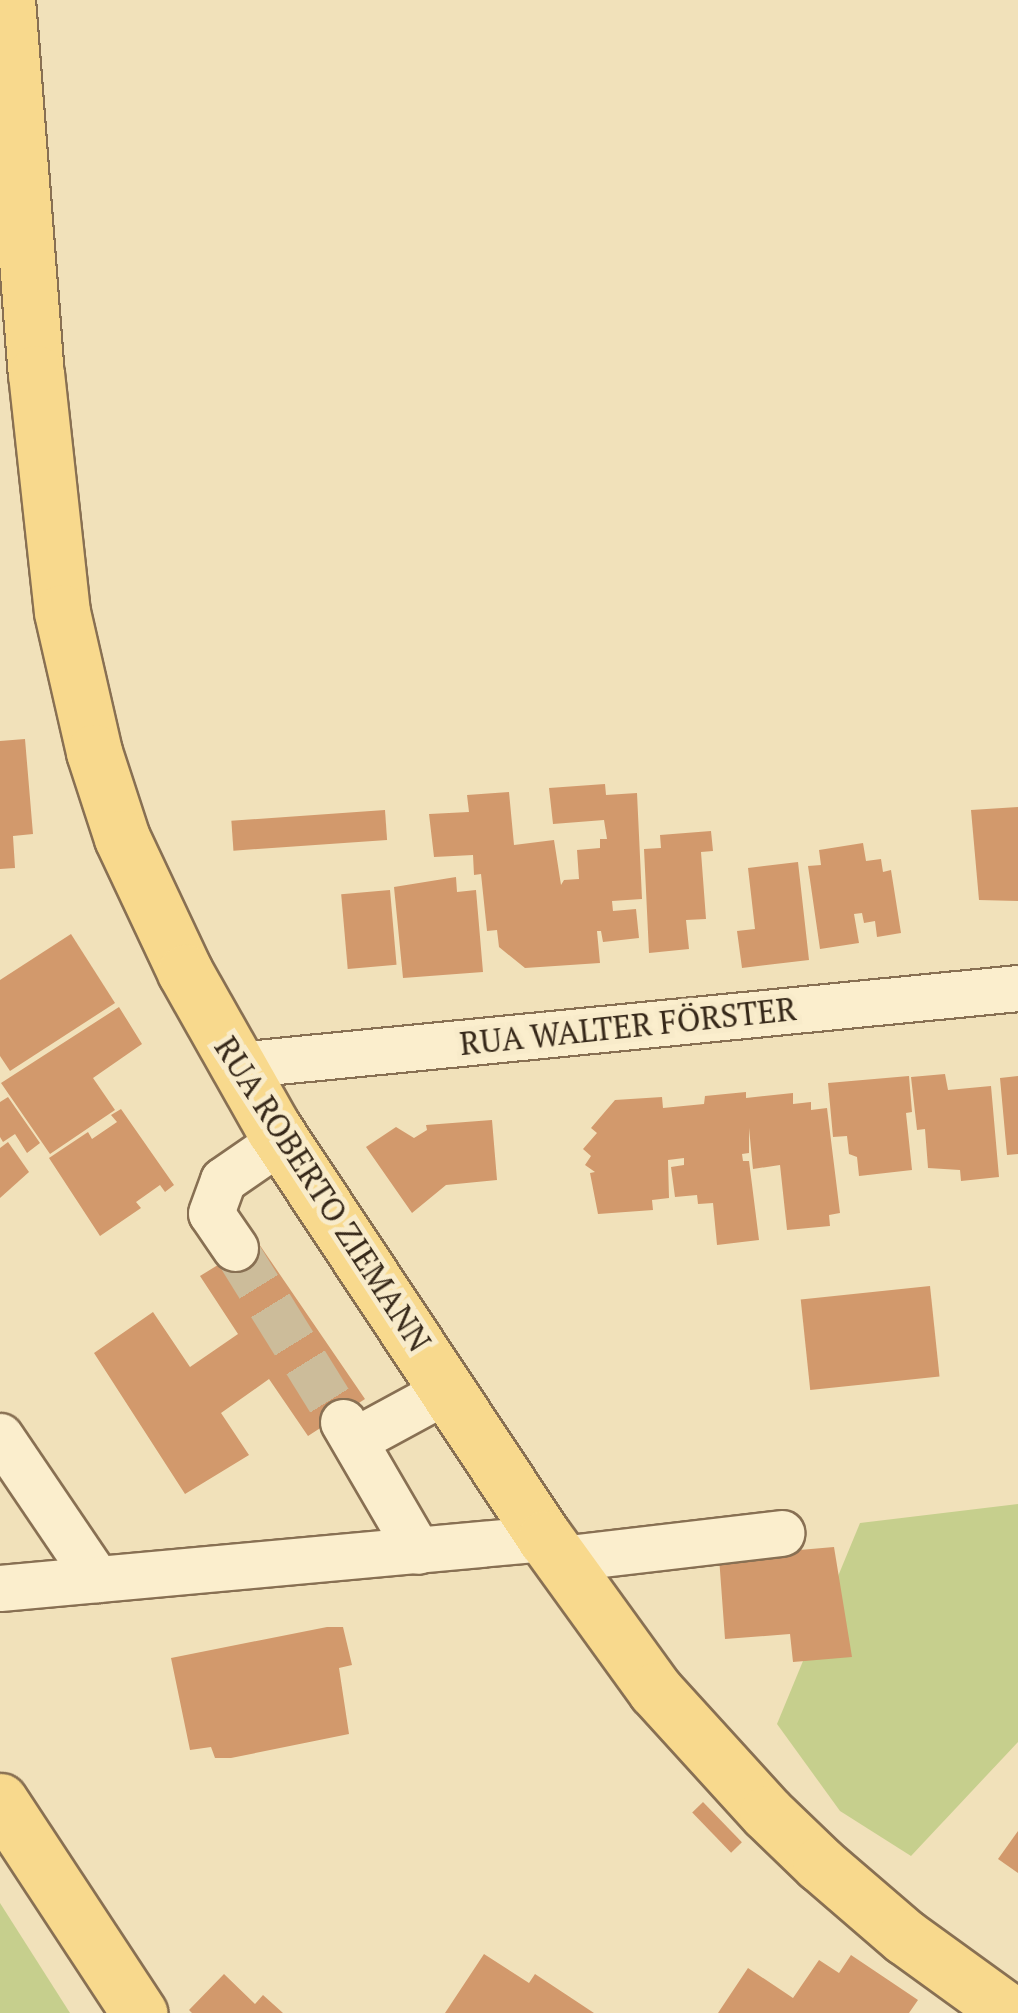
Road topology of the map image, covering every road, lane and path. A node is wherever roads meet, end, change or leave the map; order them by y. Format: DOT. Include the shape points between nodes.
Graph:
graph roads {
  1 [pos="7,0"];
  2 [pos="1018,988"];
  3 [pos="237,1065"];
  4 [pos="281,1140"];
  5 [pos="234,1248"];
  6 [pos="449,1389"];
  7 [pos="0,1436"];
  8 [pos="781,1533"];
  9 [pos="553,1549"];
  10 [pos="418,1552"];
  11 [pos="98,1579"];
  12 [pos="0,1588"];
  13 [pos="0,1800"];
  14 [pos="997,2009"];
  15 [pos="139,2013"];
  1 -- 3 [label="main road, RUA ROBERTO ZIEMANN" via="43,446 75,676 122,838"];
  2 -- 3 [label="street, RUA WALTER FÖRSTER"];
  3 -- 4 [label="main road, RUA ROBERTO ZIEMANN"];
  4 -- 5 [label="street" via="223,1180 211,1213"];
  4 -- 6 [label="main road, RUA ROBERTO ZIEMANN"];
  6 -- 9 [label="main road, RUA ROBERTO ZIEMANN"];
  6 -- 10 [label="street" via="349,1431"];
  7 -- 11 [label="street"];
  8 -- 9 [label="street"];
  9 -- 10 [label="street"];
  9 -- 14 [label="main road, RUA ROBERTO ZIEMANN" via="654,1690 767,1813 864,1904"];
  10 -- 11 [label="street"];
  11 -- 12 [label="street"];
  13 -- 15 [label="main road"];
}
